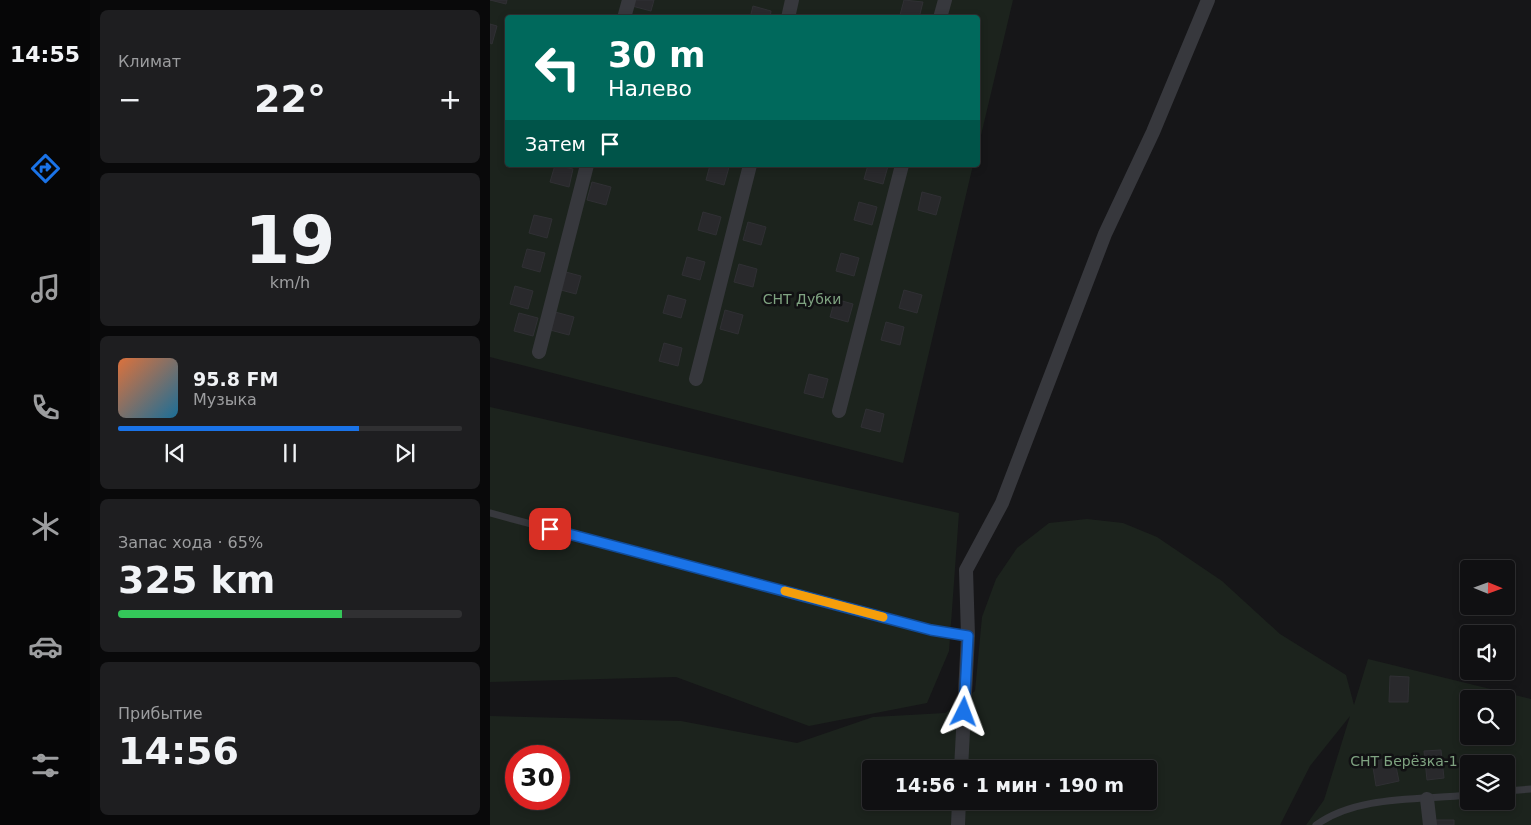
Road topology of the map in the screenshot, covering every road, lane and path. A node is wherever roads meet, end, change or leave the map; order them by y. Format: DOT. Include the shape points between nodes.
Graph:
graph roads {
  1 [pos="629,0"];
  2 [pos="792,0"];
  3 [pos="945,0"];
  4 [pos="1208,0"];
  5 [pos="625,15"];
  6 [pos="789,15"];
  7 [pos="941,15"];
  8 [pos="585,167"];
  9 [pos="749,167"];
  10 [pos="901,167"];
  11 [pos="538,352"];
  12 [pos="696,379"];
  13 [pos="839,411"];
  14 [pos="490,513"];
  15 [pos="968,636"];
  16 [pos="961,760"];
  17 [pos="1531,789"];
  18 [pos="1515,790"];
  19 [pos="1460,796"];
  20 [pos="1427,799"];
  21 [pos="959,810"];
  22 [pos="958,825"];
  23 [pos="1316,825"];
  24 [pos="1430,825"];
  1 -- 5 [label="street"];
  2 -- 6 [label="street"];
  3 -- 7 [label="street"];
  4 -- 15 [label="street" via="1153,132 1105,234 1002,503 966,570"];
  8 -- 11 [label="street"];
  9 -- 12 [label="street"];
  10 -- 13 [label="street"];
  14 -- 15 [label="lane" via="931,630"];
  15 -- 16 [label="street"];
  17 -- 18 [label="lane"];
  19 -- 20 [label="lane"];
  20 -- 23 [label="lane" via="1344,810"];
  20 -- 24 [label="street"];
  21 -- 22 [label="street"];
}
